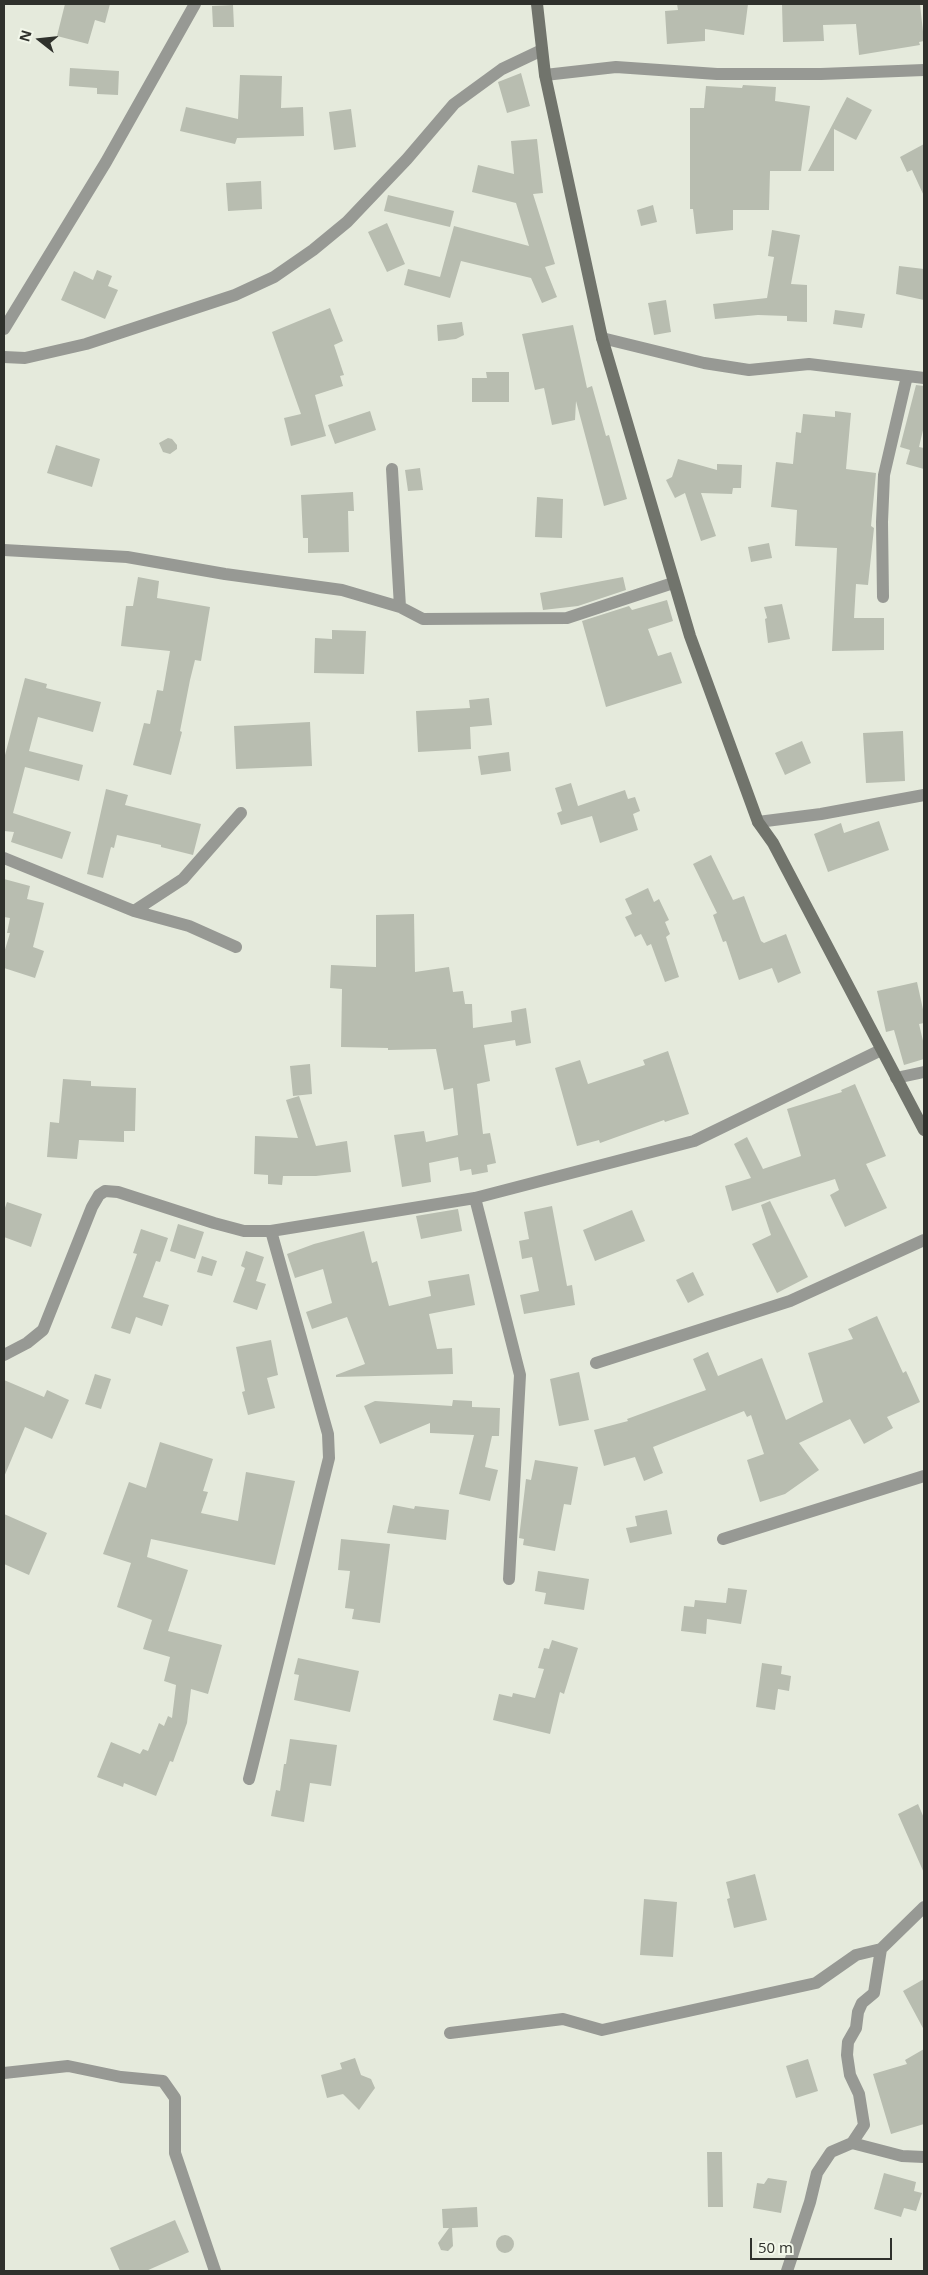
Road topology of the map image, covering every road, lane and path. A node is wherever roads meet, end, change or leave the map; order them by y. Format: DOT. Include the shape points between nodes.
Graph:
graph roads {
  1 [pos="195,4"];
  2 [pos="537,4"];
  3 [pos="542,50"];
  4 [pos="924,70"];
  5 [pos="545,75"];
  6 [pos="4,329"];
  7 [pos="602,338"];
  8 [pos="4,357"];
  9 [pos="907,376"];
  10 [pos="924,378"];
  11 [pos="392,469"];
  12 [pos="4,550"];
  13 [pos="673,583"];
  14 [pos="883,597"];
  15 [pos="400,607"];
  16 [pos="924,795"];
  17 [pos="241,813"];
  18 [pos="758,822"];
  19 [pos="4,858"];
  20 [pos="134,910"];
  21 [pos="236,947"];
  22 [pos="881,1050"];
  23 [pos="924,1072"];
  24 [pos="896,1078"];
  25 [pos="924,1130"];
  26 [pos="475,1198"];
  27 [pos="271,1231"];
  28 [pos="924,1240"];
  29 [pos="4,1355"];
  30 [pos="596,1363"];
  31 [pos="924,1476"];
  32 [pos="723,1539"];
  33 [pos="509,1580"];
  34 [pos="249,1779"];
  35 [pos="924,1907"];
  36 [pos="881,1949"];
  37 [pos="450,2032"];
  38 [pos="4,2073"];
  39 [pos="852,2143"];
  40 [pos="924,2157"];
  41 [pos="215,2271"];
  42 [pos="787,2271"];
  1 -- 6 [label="street" via="106,162"];
  2 -- 3 [label="street"];
  3 -- 5 [label="street"];
  3 -- 8 [label="street" via="502,69 454,104 348,222 274,277 235,295 86,344 25,358"];
  4 -- 5 [label="street" via="717,74 616,67"];
  5 -- 7 [label="street"];
  7 -- 9 [label="street" via="704,363 749,370 809,364"];
  7 -- 13 [label="street"];
  9 -- 10 [label="street"];
  9 -- 14 [label="street" via="884,475"];
  11 -- 15 [label="street"];
  12 -- 15 [label="street" via="127,556 342,590"];
  13 -- 15 [label="street" via="568,618 422,618"];
  13 -- 18 [label="street"];
  16 -- 18 [label="street"];
  17 -- 20 [label="street" via="184,879"];
  18 -- 22 [label="street" via="773,843"];
  19 -- 20 [label="street"];
  20 -- 21 [label="street" via="189,926"];
  22 -- 24 [label="street"];
  22 -- 26 [label="street" via="694,1141"];
  23 -- 24 [label="street"];
  24 -- 25 [label="street"];
  26 -- 27 [label="street"];
  26 -- 33 [label="street" via="520,1375"];
  27 -- 29 [label="street" via="244,1231 118,1192 99,1194 43,1330 27,1344"];
  27 -- 34 [label="street" via="328,1434 329,1458"];
  28 -- 30 [label="street" via="790,1301"];
  31 -- 32 [label="street"];
  35 -- 36 [label="street"];
  36 -- 37 [label="street" via="856,1955 816,1983 602,2030 563,2019"];
  36 -- 39 [label="street" via="874,1993 862,2003 846,2055 859,2094 864,2125"];
  38 -- 41 [label="street" via="68,2066 121,2077 163,2081 175,2098 176,2153"];
  39 -- 40 [label="street" via="902,2156"];
  39 -- 42 [label="street" via="831,2152 817,2172"];
}
